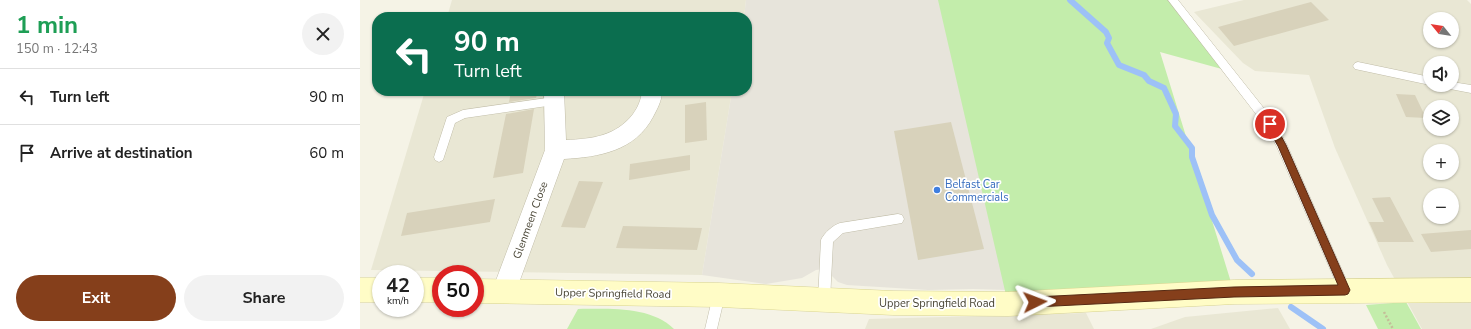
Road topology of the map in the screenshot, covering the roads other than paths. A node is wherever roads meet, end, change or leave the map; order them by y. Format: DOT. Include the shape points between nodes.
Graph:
graph roads {
  1 [pos="1173,0"];
  2 [pos="1358,66"];
  3 [pos="1423,80"];
  4 [pos="1459,87"];
  5 [pos="1471,89"];
  6 [pos="554,96"];
  7 [pos="652,96"];
  8 [pos="556,150"];
  9 [pos="439,157"];
  10 [pos="898,219"];
  11 [pos="360,290"];
  12 [pos="372,290"];
  13 [pos="1345,290"];
  14 [pos="1471,290"];
  15 [pos="484,291"];
  16 [pos="504,291"];
  17 [pos="719,296"];
  18 [pos="824,300"];
  19 [pos="711,329"];
  1 -- 13 [label="lane" via="1270,124 1282,145"];
  2 -- 3 [label="lane"];
  4 -- 5 [label="lane"];
  6 -- 8 [label="street, Glenmeen Close"];
  6 -- 9 [label="lane" via="463,114 451,120"];
  7 -- 8 [label="street" via="652,101 638,125 619,140 592,148"];
  8 -- 16 [label="street, Glenmeen Close"];
  10 -- 18 [label="lane" via="840,228 827,240"];
  11 -- 12 [label="main road"];
  13 -- 14 [label="main road, Upper Springfield Road"];
  13 -- 18 [label="main road, Upper Springfield Road" via="1234,292 1008,304"];
  15 -- 16 [label="main road, Upper Springfield Road"];
  16 -- 17 [label="main road, Upper Springfield Road"];
  17 -- 18 [label="main road, Upper Springfield Road"];
  17 -- 19 [label="lane"];
}
